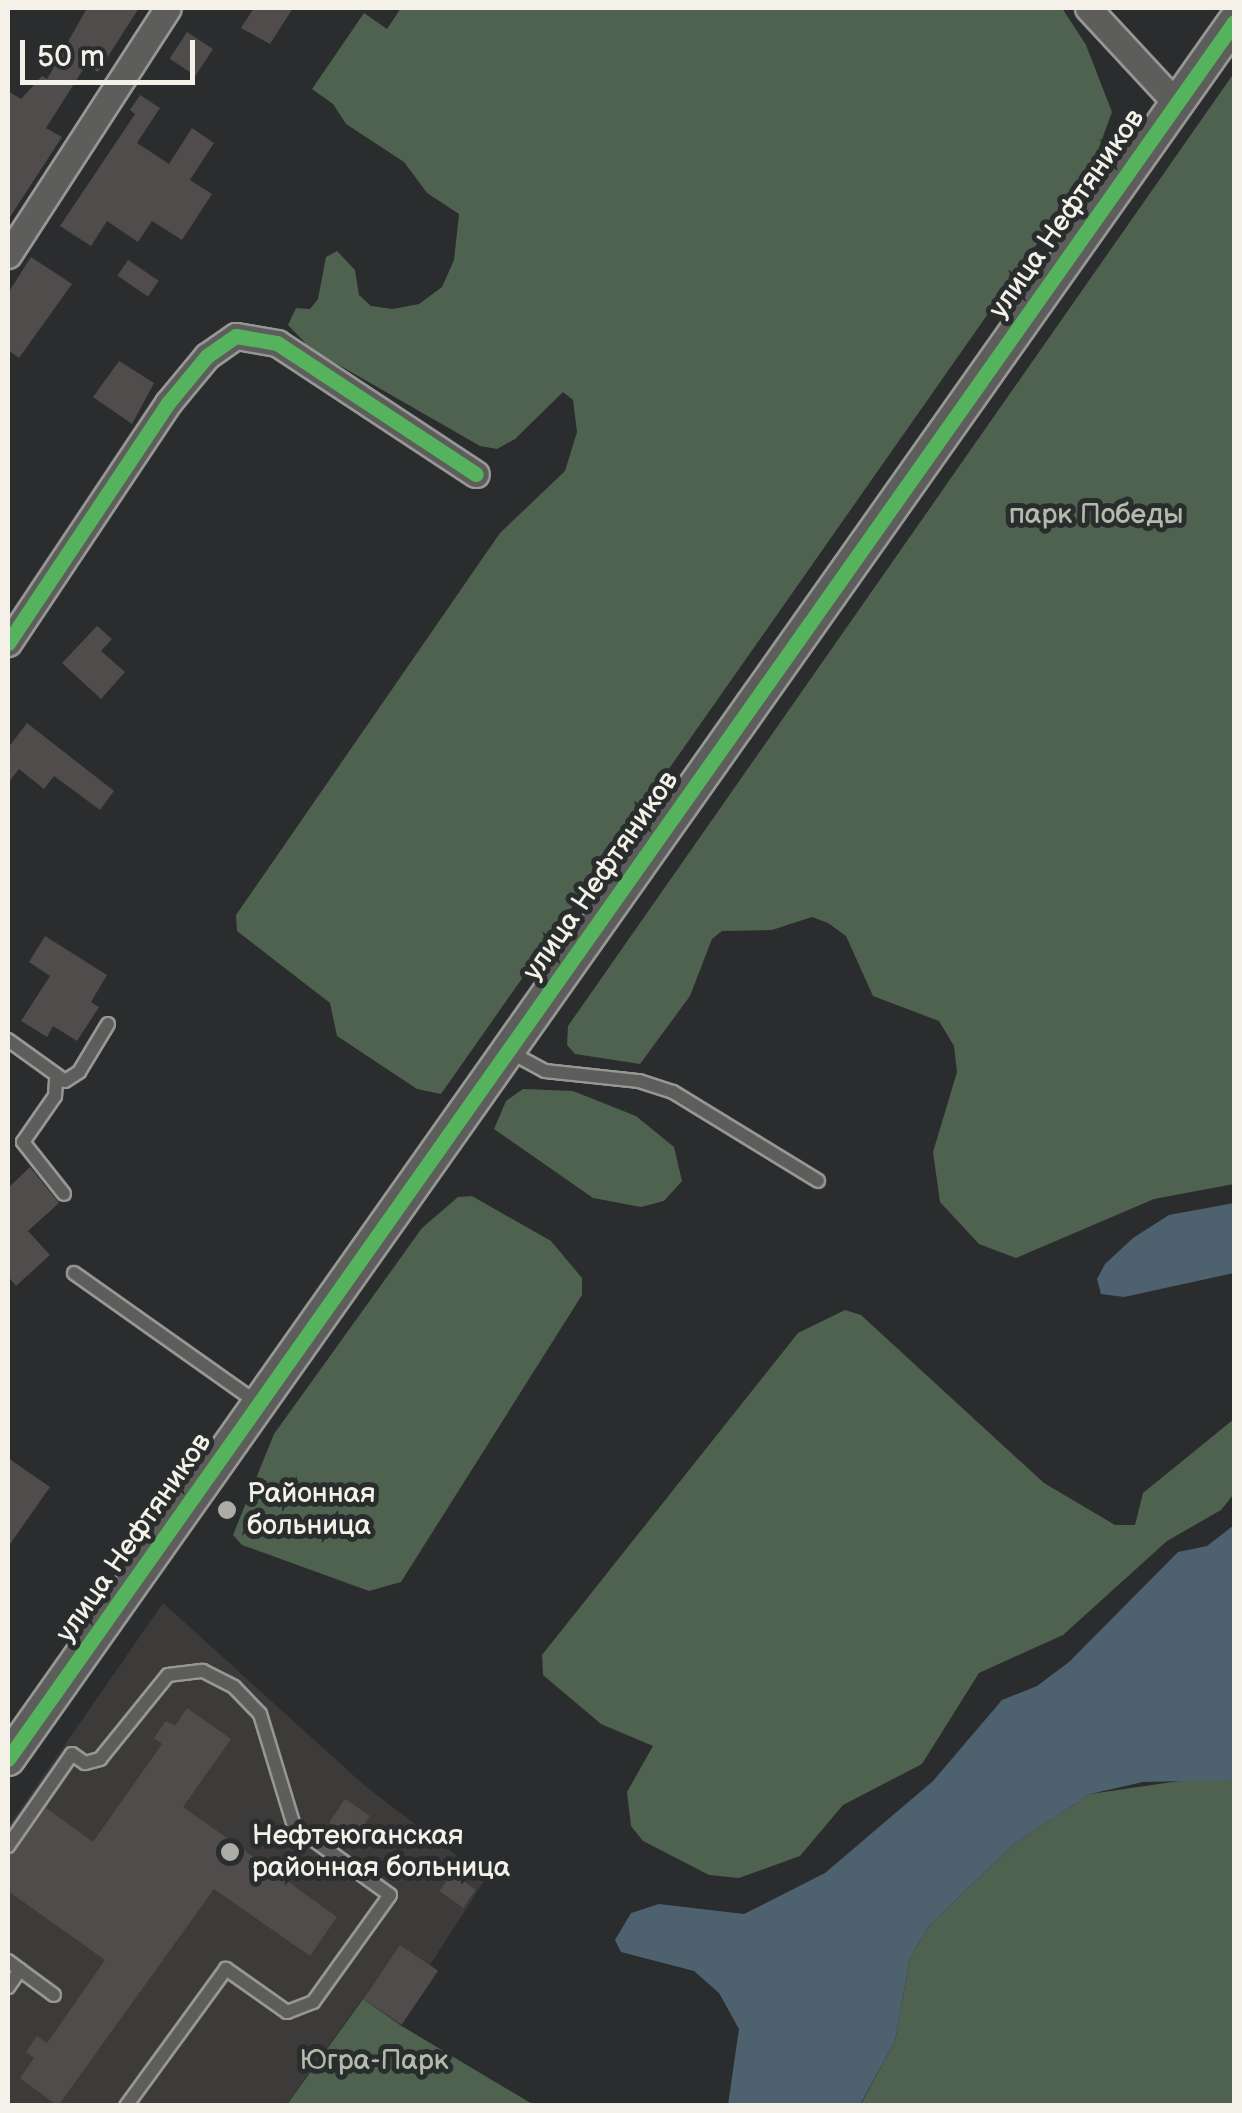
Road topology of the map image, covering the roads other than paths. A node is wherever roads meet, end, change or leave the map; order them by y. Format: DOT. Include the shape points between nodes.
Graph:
graph roads {
  1 [pos="168,8"];
  2 [pos="1088,8"];
  3 [pos="1234,22"];
  4 [pos="1176,103"];
  5 [pos="8,254"];
  6 [pos="476,474"];
  7 [pos="8,643"];
  8 [pos="108,1024"];
  9 [pos="8,1040"];
  10 [pos="508,1050"];
  11 [pos="56,1080"];
  12 [pos="818,1182"];
  13 [pos="64,1194"];
  14 [pos="74,1273"];
  15 [pos="258,1404"];
  16 [pos="8,1759"];
  17 [pos="8,1846"];
  18 [pos="8,1960"];
  19 [pos="20,1970"];
  20 [pos="8,1987"];
  21 [pos="54,1994"];
  22 [pos="126,2106"];
  1 -- 5 [label="street"];
  2 -- 4 [label="street"];
  3 -- 4 [label="street, улица Нефтяников"];
  4 -- 10 [label="street, улица Нефтяников"];
  6 -- 7 [label="street" via="277,344 236,336 206,356 168,404"];
  8 -- 11 [label="lane" via="79,1072"];
  9 -- 11 [label="lane"];
  10 -- 12 [label="lane" via="546,1071 640,1080 673,1092"];
  10 -- 15 [label="street, улица Нефтяников"];
  11 -- 13 [label="lane" via="55,1096 23,1142"];
  14 -- 15 [label="lane"];
  15 -- 16 [label="street, улица Нефтяников"];
  17 -- 22 [label="lane" via="72,1754 85,1763 100,1759 168,1676 202,1671 234,1687 260,1714 294,1826 390,1894 313,2002 288,2012 226,1969"];
  18 -- 19 [label="lane"];
  19 -- 20 [label="lane"];
  19 -- 21 [label="lane"];
}
